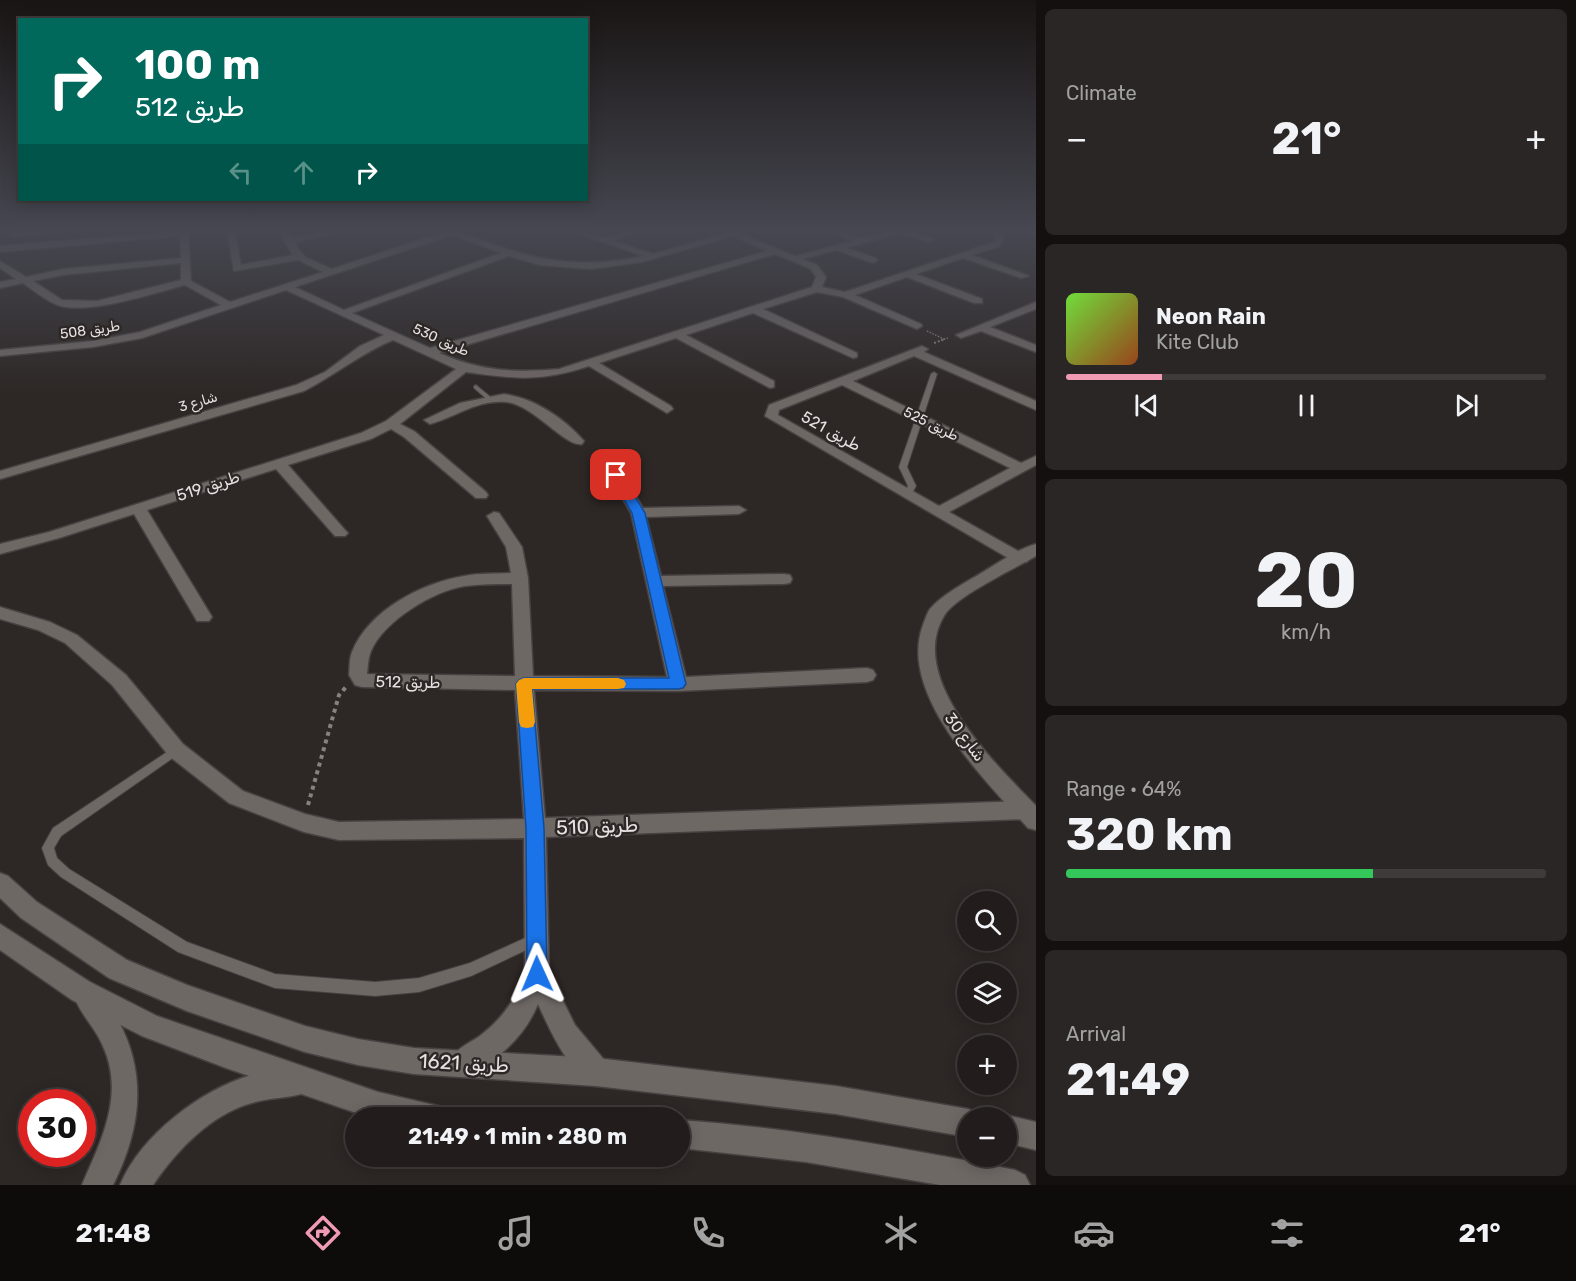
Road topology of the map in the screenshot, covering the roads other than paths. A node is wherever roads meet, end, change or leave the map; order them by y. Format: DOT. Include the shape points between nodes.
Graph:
graph roads {
  1 [pos="35,286"];
  2 [pos="161,286"];
  3 [pos="194,286"];
  4 [pos="417,286"];
  5 [pos="653,286"];
  6 [pos="817,286"];
  7 [pos="871,286"];
  8 [pos="939,286"];
  9 [pos="286,287"];
  10 [pos="816,289"];
  11 [pos="846,295"];
  12 [pos="978,301"];
  13 [pos="1036,305"];
  14 [pos="229,306"];
  15 [pos="756,310"];
  16 [pos="344,313"];
  17 [pos="918,326"];
  18 [pos="981,327"];
  19 [pos="394,335"];
  20 [pos="679,335"];
  21 [pos="961,335"];
  22 [pos="1036,349"];
  23 [pos="429,352"];
  24 [pos="0,353"];
  25 [pos="853,355"];
  26 [pos="591,363"];
  27 [pos="464,368"];
  28 [pos="934,374"];
  29 [pos="842,380"];
  30 [pos="770,384"];
  31 [pos="476,387"];
  32 [pos="425,400"];
  33 [pos="490,400"];
  34 [pos="1036,406"];
  35 [pos="455,409"];
  36 [pos="667,409"];
  37 [pos="919,418"];
  38 [pos="430,420"];
  39 [pos="392,424"];
  40 [pos="577,441"];
  41 [pos="1036,460"];
  42 [pos="278,463"];
  43 [pos="1021,468"];
  44 [pos="0,475"];
  45 [pos="616,475"];
  46 [pos="908,493"];
  47 [pos="481,495"];
  48 [pos="138,508"];
  49 [pos="739,510"];
  50 [pos="940,511"];
  51 [pos="639,513"];
  52 [pos="494,516"];
  53 [pos="340,533"];
  54 [pos="0,549"];
  55 [pos="1028,554"];
  56 [pos="520,578"];
  57 [pos="784,579"];
  58 [pos="655,581"];
  59 [pos="0,612"];
  60 [pos="203,617"];
  61 [pos="867,675"];
  62 [pos="524,684"];
  63 [pos="678,684"];
  64 [pos="176,750"];
  65 [pos="1031,816"];
  66 [pos="535,828"];
  67 [pos="0,883"];
  68 [pos="0,936"];
  69 [pos="536,939"];
  70 [pos="537,974"];
  71 [pos="81,991"];
  72 [pos="462,1062"];
  73 [pos="596,1072"];
  74 [pos="301,1081"];
  75 [pos="383,1107"];
  76 [pos="957,1121"];
  77 [pos="1017,1132"];
  78 [pos="690,1135"];
  79 [pos="1036,1136"];
  80 [pos="97,1185"];
  81 [pos="135,1185"];
  82 [pos="1015,1185"];
  1 -- 2 [label="street" via="59,302 82,305"];
  3 -- 14 [label="street"];
  4 -- 16 [label="street"];
  5 -- 23 [label="street"];
  6 -- 10 [label="street"];
  7 -- 11 [label="street"];
  8 -- 12 [label="street"];
  9 -- 14 [label="street, طريق 508"];
  9 -- 16 [label="street, طريق 530"];
  10 -- 11 [label="street"];
  10 -- 15 [label="street, طريق 530"];
  11 -- 17 [label="street"];
  13 -- 18 [label="street"];
  14 -- 24 [label="street, طريق 508" via="126,339"];
  15 -- 20 [label="street, طريق 530"];
  15 -- 25 [label="street"];
  16 -- 19 [label="street, طريق 530"];
  18 -- 21 [label="street"];
  18 -- 22 [label="street"];
  19 -- 23 [label="street, طريق 530"];
  19 -- 44 [label="street, شارع 3" via="364,348 329,374 300,388"];
  20 -- 26 [label="street, طريق 530"];
  20 -- 30 [label="street"];
  23 -- 27 [label="street, طريق 530"];
  26 -- 27 [label="street, طريق 530" via="540,376 492,374"];
  26 -- 36 [label="street"];
  27 -- 32 [label="street, طريق 519"];
  28 -- 37 [label="lane"];
  29 -- 34 [label="street, طريق 521" via="918,350"];
  29 -- 37 [label="street, طريق 525"];
  29 -- 46 [label="street, طريق 521" via="773,408 771,416"];
  31 -- 33 [label="lane"];
  32 -- 35 [label="street"];
  32 -- 39 [label="street, طريق 519"];
  33 -- 35 [label="street"];
  33 -- 40 [label="street" via="511,399 529,404"];
  35 -- 38 [label="street"];
  37 -- 43 [label="street, طريق 525"];
  37 -- 46 [label="lane" via="903,467 912,486"];
  39 -- 42 [label="street, طريق 519" via="356,440"];
  39 -- 47 [label="street"];
  41 -- 43 [label="street"];
  42 -- 48 [label="street, طريق 519"];
  42 -- 53 [label="street"];
  43 -- 50 [label="street"];
  45 -- 51 [label="street"];
  46 -- 50 [label="street, طريق 521"];
  48 -- 54 [label="street, طريق 519"];
  48 -- 60 [label="street"];
  49 -- 51 [label="street"];
  50 -- 55 [label="street, طريق 521"];
  51 -- 58 [label="street"];
  52 -- 56 [label="street" via="510,536"];
  55 -- 65 [label="street, شارع 30" via="936,613 927,656 944,711"];
  56 -- 62 [label="street"];
  56 -- 62 [label="street, طريق 512" via="464,581 416,599 391,616 373,636 361,652 358,675 362,680 376,682"];
  57 -- 58 [label="street"];
  58 -- 63 [label="street"];
  59 -- 64 [label="street, طريق 510" via="71,639 119,680"];
  61 -- 63 [label="street, طريق 512"];
  62 -- 63 [label="street, طريق 512"];
  62 -- 66 [label="street"];
  64 -- 66 [label="street, طريق 510" via="236,797 304,823 339,831"];
  64 -- 69 [label="lane" via="57,832 48,848 52,861 65,873 183,947 274,981 375,989 419,985 471,969"];
  65 -- 66 [label="street, طريق 510"];
  66 -- 69 [label="street"];
  67 -- 72 [label="street, طريق 1621" via="29,910 118,969 187,998 305,1039 358,1052"];
  68 -- 71 [label="street"];
  69 -- 70 [label="street"];
  70 -- 72 [label="street" via="531,996 503,1035"];
  70 -- 73 [label="street" via="566,1034"];
  71 -- 74 [label="street" via="151,1027"];
  71 -- 80 [label="street" via="117,1039 124,1066 120,1131"];
  72 -- 73 [label="street, طريق 1621"];
  73 -- 76 [label="street, طريق 1621" via="836,1100"];
  74 -- 75 [label="street"];
  74 -- 81 [label="street" via="250,1089 217,1103 179,1134"];
  77 -- 79 [label="street"];
  78 -- 82 [label="street" via="850,1152"];
}
